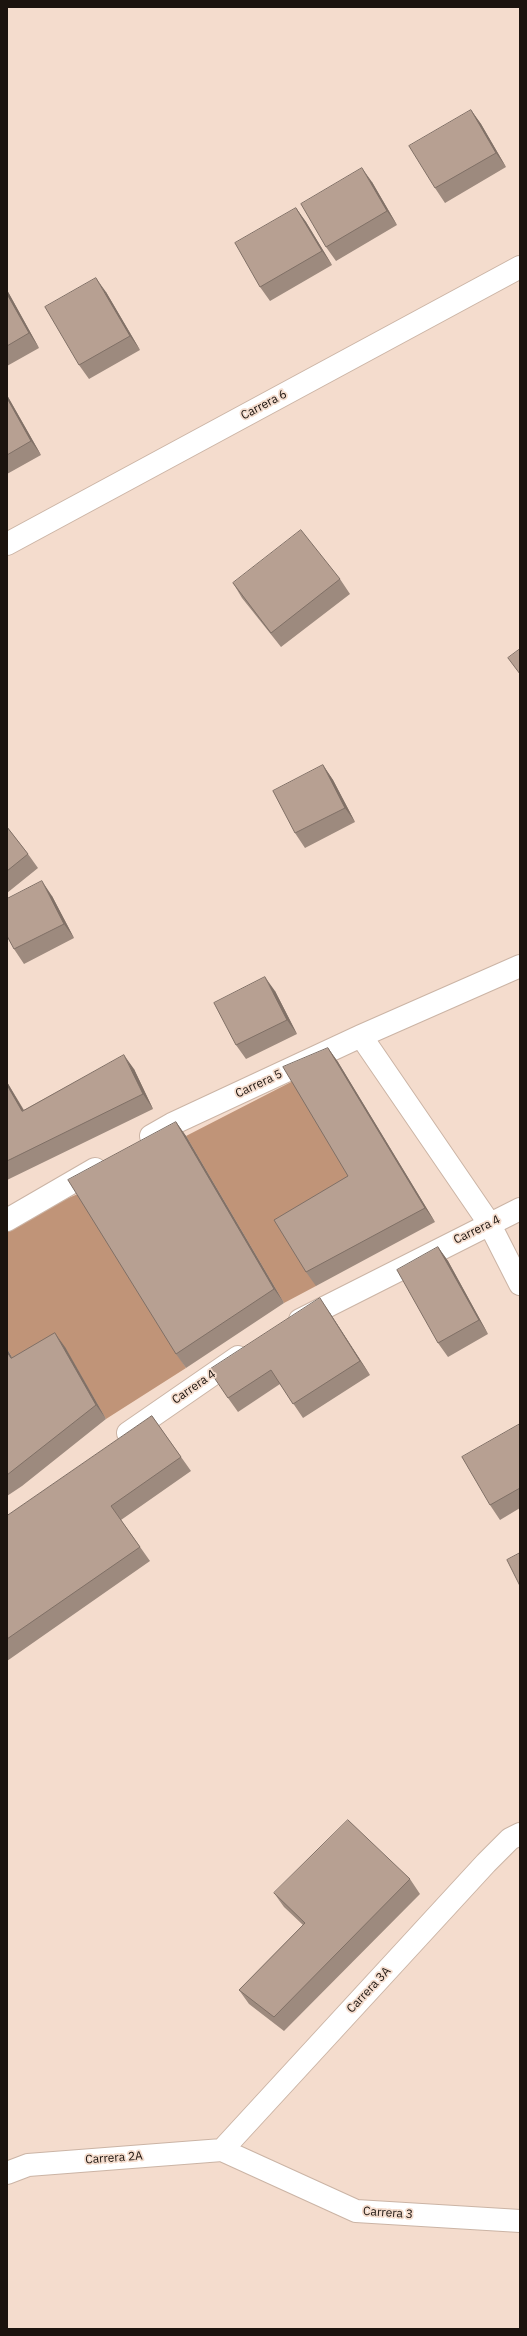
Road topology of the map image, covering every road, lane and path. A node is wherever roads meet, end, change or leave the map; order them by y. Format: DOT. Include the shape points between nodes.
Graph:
graph roads {
  1 [pos="520,267"];
  2 [pos="7,544"];
  3 [pos="520,966"];
  4 [pos="361,1036"];
  5 [pos="130,1148"];
  6 [pos="110,1160"];
  7 [pos="520,1209"];
  8 [pos="7,1220"];
  9 [pos="489,1223"];
  10 [pos="520,1284"];
  11 [pos="281,1330"];
  12 [pos="254,1346"];
  13 [pos="114,1443"];
  14 [pos="520,1834"];
  15 [pos="222,2150"];
  16 [pos="7,2173"];
  17 [pos="520,2221"];
  1 -- 2 [label="street, Carrera 6"];
  3 -- 4 [label="street, Carrera 5"];
  4 -- 5 [label="street, Carrera 5" via="172,1124"];
  4 -- 9 [label="street"];
  6 -- 8 [label="street"];
  7 -- 9 [label="street, Carrera 4"];
  9 -- 10 [label="street"];
  9 -- 11 [label="street, Carrera 4"];
  12 -- 13 [label="street, Carrera 4"];
  14 -- 15 [label="street, Carrera 3A" via="510,1839 486,1863"];
  15 -- 16 [label="street, Carrera 2A" via="28,2165"];
  15 -- 17 [label="street, Carrera 3" via="356,2211"];
}
